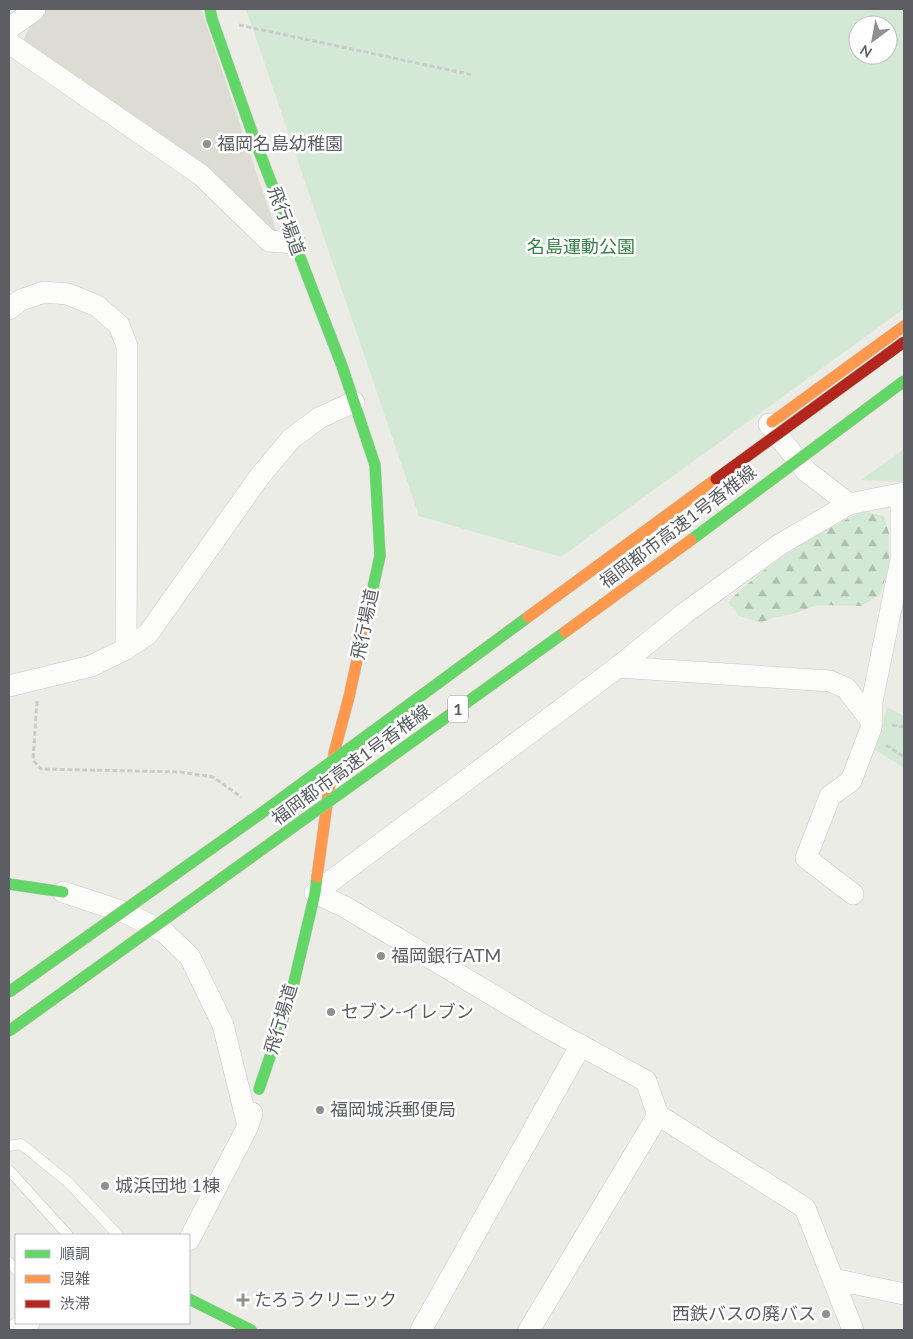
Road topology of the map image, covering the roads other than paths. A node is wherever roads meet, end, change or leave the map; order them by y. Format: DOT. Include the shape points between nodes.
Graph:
graph roads {
  1 [pos="35,9"];
  2 [pos="211,14"];
  3 [pos="9,28"];
  4 [pos="9,42"];
  5 [pos="294,243"];
  6 [pos="9,309"];
  7 [pos="904,326"];
  8 [pos="904,342"];
  9 [pos="904,381"];
  10 [pos="354,402"];
  11 [pos="765,427"];
  12 [pos="903,494"];
  13 [pos="667,501"];
  14 [pos="849,504"];
  15 [pos="126,650"];
  16 [pos="618,667"];
  17 [pos="9,686"];
  18 [pos="872,722"];
  19 [pos="334,752"];
  20 [pos="341,810"];
  21 [pos="325,822"];
  22 [pos="309,833"];
  23 [pos="9,884"];
  24 [pos="64,892"];
  25 [pos="220,893"];
  26 [pos="315,893"];
  27 [pos="853,894"];
  28 [pos="124,912"];
  29 [pos="164,932"];
  30 [pos="9,992"];
  31 [pos="9,1031"];
  32 [pos="581,1045"];
  33 [pos="259,1089"];
  34 [pos="658,1116"];
  35 [pos="248,1126"];
  36 [pos="9,1146"];
  37 [pos="9,1170"];
  38 [pos="67,1234"];
  39 [pos="117,1234"];
  40 [pos="190,1238"];
  41 [pos="833,1279"];
  42 [pos="904,1294"];
  43 [pos="190,1299"];
  44 [pos="27,1324"];
  45 [pos="15,1330"];
  46 [pos="251,1330"];
  47 [pos="421,1330"];
  48 [pos="529,1330"];
  49 [pos="853,1330"];
  1 -- 3 [label="street"];
  2 -- 5 [label="main road, 飛行場道"];
  4 -- 5 [label="street" via="201,175 268,241"];
  5 -- 10 [label="main road, 飛行場道"];
  6 -- 15 [label="street" via="21,300 44,292 68,294 97,306 119,325 127,346"];
  7 -- 11 [label="main road"];
  8 -- 30 [label="main road, 福岡都市高速1号香椎線 / 1, bridge" via="263,812"];
  9 -- 31 [label="main road, 福岡都市高速1号香椎線 / 1, bridge" via="627,588"];
  10 -- 15 [label="street" via="319,418 291,439 260,476 148,634"];
  10 -- 19 [label="main road, 飛行場道" via="375,465 380,556 350,697"];
  11 -- 14 [label="street" via="806,471"];
  12 -- 14 [label="street"];
  12 -- 18 [label="street" via="901,559 872,702"];
  13 -- 19 [label="main road"];
  14 -- 16 [label="street" via="779,545 685,613"];
  15 -- 17 [label="street" via="91,666"];
  16 -- 18 [label="street" via="830,682 846,688"];
  16 -- 26 [label="street"];
  18 -- 27 [label="street" via="851,781 830,796 806,858"];
  19 -- 21 [label="main road, 飛行場道"];
  19 -- 28 [label="main road" via="163,874"];
  20 -- 21 [label="main road"];
  21 -- 22 [label="main road"];
  21 -- 26 [label="main road, 飛行場道"];
  23 -- 24 [label="main road"];
  24 -- 28 [label="street"];
  25 -- 29 [label="main road"];
  26 -- 32 [label="street" via="345,907"];
  26 -- 33 [label="main road, 飛行場道" via="290,995"];
  28 -- 29 [label="street"];
  28 -- 30 [label="main road"];
  29 -- 31 [label="main road"];
  29 -- 35 [label="street" via="190,957 223,1025"];
  32 -- 34 [label="street" via="646,1081"];
  32 -- 47 [label="street"];
  33 -- 35 [label="street, 飛行場道"];
  34 -- 41 [label="street" via="805,1208"];
  34 -- 48 [label="street"];
  35 -- 40 [label="street, 飛行場道"];
  36 -- 39 [label="lane" via="21,1144 68,1182"];
  37 -- 38 [label="lane"];
  41 -- 42 [label="street"];
  41 -- 49 [label="street"];
  43 -- 46 [label="main road"];
  44 -- 45 [label="street"];
}
